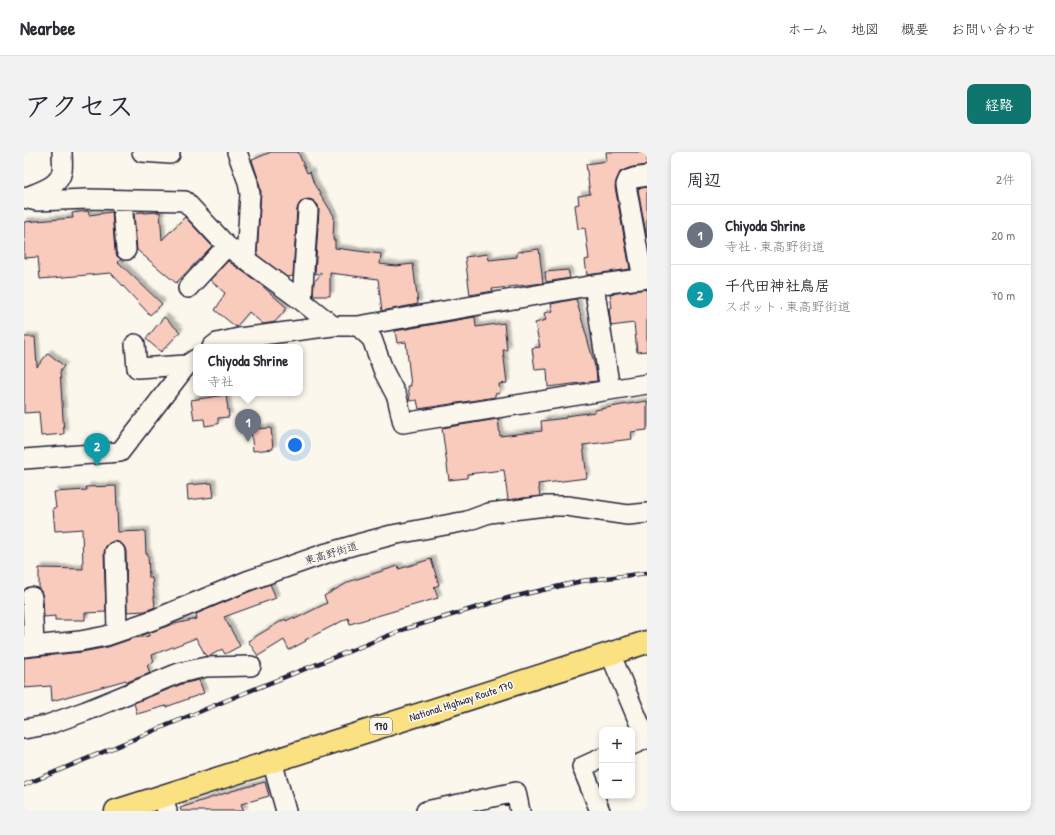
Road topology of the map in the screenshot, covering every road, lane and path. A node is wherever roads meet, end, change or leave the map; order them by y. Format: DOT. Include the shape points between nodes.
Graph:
graph roads {
  1 [pos="62,152"];
  2 [pos="142,152"];
  3 [pos="240,153"];
  4 [pos="170,154"];
  5 [pos="647,176"];
  6 [pos="24,198"];
  7 [pos="122,200"];
  8 [pos="308,210"];
  9 [pos="227,246"];
  10 [pos="126,250"];
  11 [pos="246,260"];
  12 [pos="645,278"];
  13 [pos="594,285"];
  14 [pos="188,288"];
  15 [pos="302,301"];
  16 [pos="333,326"];
  17 [pos="358,326"];
  18 [pos="134,344"];
  19 [pos="216,344"];
  20 [pos="192,362"];
  21 [pos="647,384"];
  22 [pos="610,390"];
  23 [pos="24,459"];
  24 [pos="647,513"];
  25 [pos="115,552"];
  26 [pos="32,597"];
  27 [pos="117,632"];
  28 [pos="647,642"];
  29 [pos="29,646"];
  30 [pos="610,653"];
  31 [pos="251,666"];
  32 [pos="24,729"];
  33 [pos="642,741"];
  34 [pos="599,759"];
  35 [pos="272,761"];
  36 [pos="165,804"];
  37 [pos="116,811"];
  38 [pos="286,811"];
  39 [pos="426,811"];
  40 [pos="520,811"];
  41 [pos="600,811"];
  1 -- 6 [label="street" via="62,173 57,182"];
  2 -- 4 [label="street"];
  3 -- 11 [label="street" via="250,194"];
  5 -- 12 [label="street" via="628,180 626,185"];
  6 -- 7 [label="street" via="37,202"];
  7 -- 9 [label="street" via="185,201"];
  7 -- 10 [label="street"];
  8 -- 15 [label="street"];
  9 -- 11 [label="street"];
  9 -- 14 [label="street"];
  11 -- 15 [label="street"];
  12 -- 13 [label="street"];
  13 -- 17 [label="street"];
  13 -- 22 [label="street"];
  15 -- 16 [label="street"];
  16 -- 17 [label="street"];
  16 -- 19 [label="street" via="239,338"];
  17 -- 22 [label="street" via="372,339 396,397 403,423"];
  18 -- 20 [label="street" via="137,368"];
  20 -- 23 [label="street" via="120,452"];
  21 -- 22 [label="street"];
  24 -- 27 [label="street, 東高野街道" via="628,514 567,506 546,506 489,513 327,553 246,581 153,620"];
  25 -- 27 [label="street"];
  26 -- 29 [label="street"];
  27 -- 29 [label="street, 東高野街道" via="80,641"];
  28 -- 30 [label="highway, National Highway Route 170 / 170"];
  30 -- 33 [label="street"];
  30 -- 35 [label="highway, National Highway Route 170 / 170"];
  31 -- 32 [label="street" via="194,669 47,725"];
  34 -- 41 [label="street" via="582,767"];
  35 -- 36 [label="highway, National Highway Route 170 / 170"];
  35 -- 38 [label="street"];
  36 -- 37 [label="highway, National Highway Route 170 / 170"];
  39 -- 40 [label="street" via="516,792"];
}
